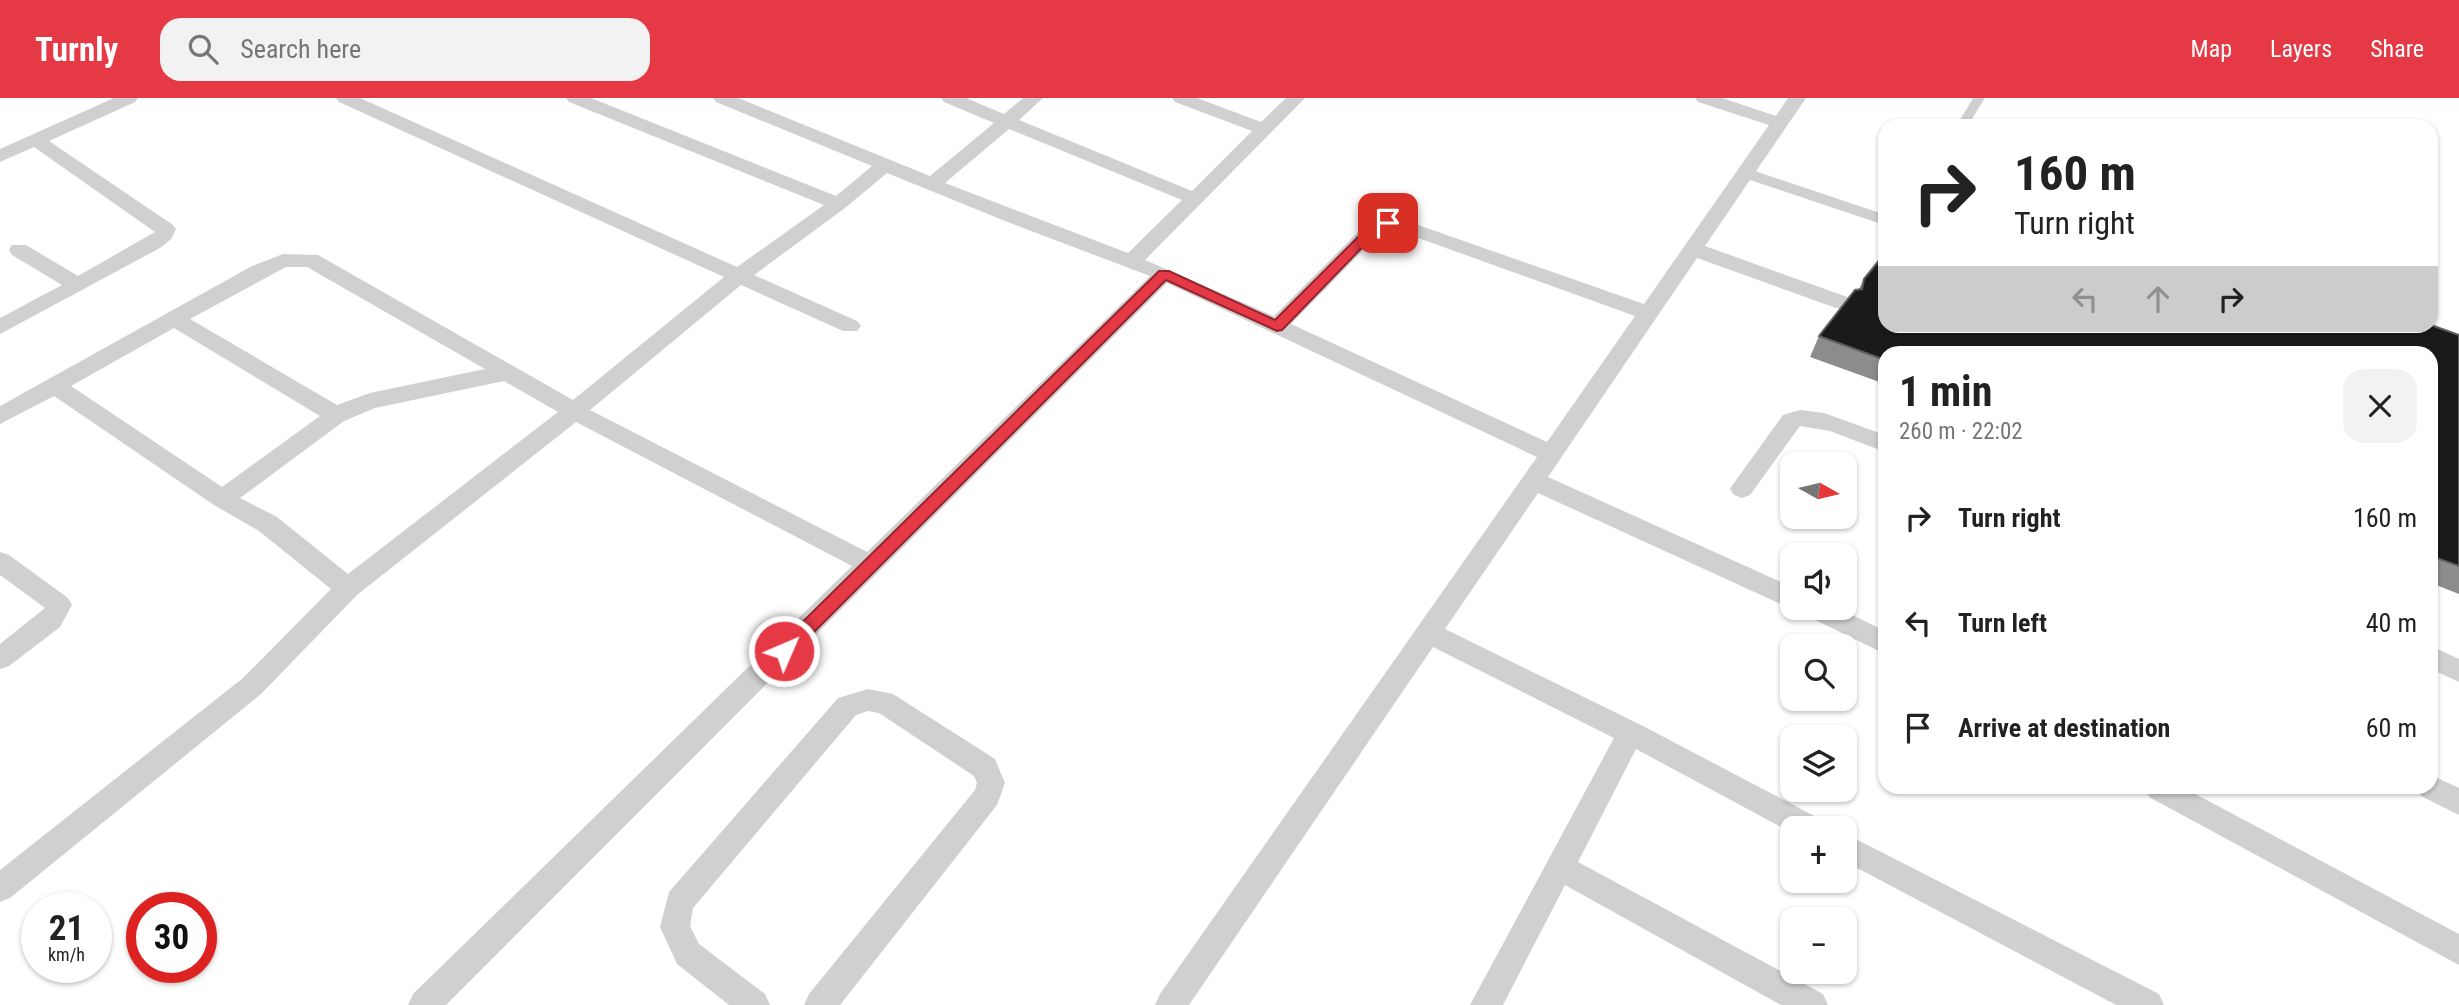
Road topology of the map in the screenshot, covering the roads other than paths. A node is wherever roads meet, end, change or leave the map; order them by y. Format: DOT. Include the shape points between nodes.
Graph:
graph roads {
  1 [pos="127,98"];
  2 [pos="345,98"];
  3 [pos="575,98"];
  4 [pos="722,98"];
  5 [pos="950,98"];
  6 [pos="1034,98"];
  7 [pos="1181,98"];
  8 [pos="1296,98"];
  9 [pos="1704,98"];
  10 [pos="1797,98"];
  11 [pos="1979,98"];
  12 [pos="1966,119"];
  13 [pos="1005,120"];
  14 [pos="1780,123"];
  15 [pos="1263,129"];
  16 [pos="36,140"];
  17 [pos="0,156"];
  18 [pos="885,165"];
  19 [pos="1745,173"];
  20 [pos="932,184"];
  21 [pos="1193,198"];
  22 [pos="838,204"];
  23 [pos="1878,218"];
  24 [pos="1693,249"];
  25 [pos="19,250"];
  26 [pos="1130,263"];
  27 [pos="1164,274"];
  28 [pos="739,276"];
  29 [pos="76,285"];
  30 [pos="1843,303"];
  31 [pos="1649,313"];
  32 [pos="173,318"];
  33 [pos="850,326"];
  34 [pos="1277,326"];
  35 [pos="0,327"];
  36 [pos="509,373"];
  37 [pos="54,385"];
  38 [pos="575,411"];
  39 [pos="336,415"];
  40 [pos="0,416"];
  41 [pos="1878,441"];
  42 [pos="1550,453"];
  43 [pos="1532,480"];
  44 [pos="1742,489"];
  45 [pos="222,499"];
  46 [pos="0,562"];
  47 [pos="871,565"];
  48 [pos="348,589"];
  49 [pos="1780,593"];
  50 [pos="1838,620"];
  51 [pos="1428,632"];
  52 [pos="1878,640"];
  53 [pos="0,658"];
  54 [pos="2438,660"];
  55 [pos="2459,671"];
  56 [pos="1630,733"];
  57 [pos="2438,790"];
  58 [pos="2170,794"];
  59 [pos="2459,802"];
  60 [pos="1787,816"];
  61 [pos="1857,853"];
  62 [pos="1560,867"];
  63 [pos="0,888"];
  64 [pos="2459,950"];
  65 [pos="424,1005"];
  66 [pos="754,1005"];
  67 [pos="820,1005"];
  68 [pos="1171,1005"];
  69 [pos="1486,1005"];
  70 [pos="1812,1005"];
  71 [pos="2148,1005"];
  1 -- 16 [label="street"];
  2 -- 28 [label="street"];
  3 -- 22 [label="street"];
  4 -- 18 [label="street"];
  5 -- 13 [label="street"];
  6 -- 13 [label="street"];
  7 -- 15 [label="street"];
  8 -- 15 [label="street"];
  9 -- 14 [label="street"];
  10 -- 14 [label="street"];
  11 -- 12 [label="lane"];
  13 -- 20 [label="street"];
  13 -- 21 [label="street"];
  14 -- 19 [label="street"];
  15 -- 21 [label="street"];
  16 -- 17 [label="street"];
  16 -- 29 [label="street" via="166,229 153,244"];
  18 -- 20 [label="street"];
  18 -- 22 [label="street"];
  19 -- 23 [label="lane"];
  19 -- 24 [label="street"];
  20 -- 26 [label="street"];
  21 -- 26 [label="street"];
  22 -- 28 [label="street"];
  24 -- 30 [label="street"];
  24 -- 31 [label="street"];
  25 -- 29 [label="street"];
  26 -- 27 [label="street"];
  27 -- 34 [label="street"];
  27 -- 47 [label="street"];
  28 -- 33 [label="street"];
  28 -- 38 [label="street"];
  29 -- 35 [label="street"];
  31 -- 34 [label="street" via="1388,223 1375,226"];
  31 -- 42 [label="street"];
  32 -- 36 [label="street" via="259,271 283,261 311,260"];
  32 -- 37 [label="street"];
  32 -- 39 [label="street"];
  34 -- 42 [label="street"];
  36 -- 38 [label="street"];
  36 -- 39 [label="street" via="370,401"];
  37 -- 40 [label="street"];
  37 -- 45 [label="street"];
  38 -- 47 [label="street"];
  38 -- 48 [label="street"];
  39 -- 45 [label="street"];
  41 -- 44 [label="street" via="1817,419 1798,417"];
  42 -- 43 [label="street"];
  43 -- 49 [label="street"];
  43 -- 51 [label="street"];
  45 -- 48 [label="street" via="268,524"];
  46 -- 53 [label="street" via="60,605 51,620"];
  47 -- 65 [label="street"];
  48 -- 63 [label="street" via="252,686"];
  50 -- 52 [label="street"];
  51 -- 56 [label="street"];
  51 -- 68 [label="street"];
  54 -- 55 [label="street"];
  56 -- 60 [label="street"];
  56 -- 62 [label="street"];
  57 -- 59 [label="street"];
  58 -- 64 [label="street"];
  61 -- 71 [label="street"];
  62 -- 69 [label="street"];
  62 -- 70 [label="street"];
  66 -- 67 [label="street" via="688,954 675,927 679,902 848,706 868,700 884,702 985,768 990,783 987,796"];
}
